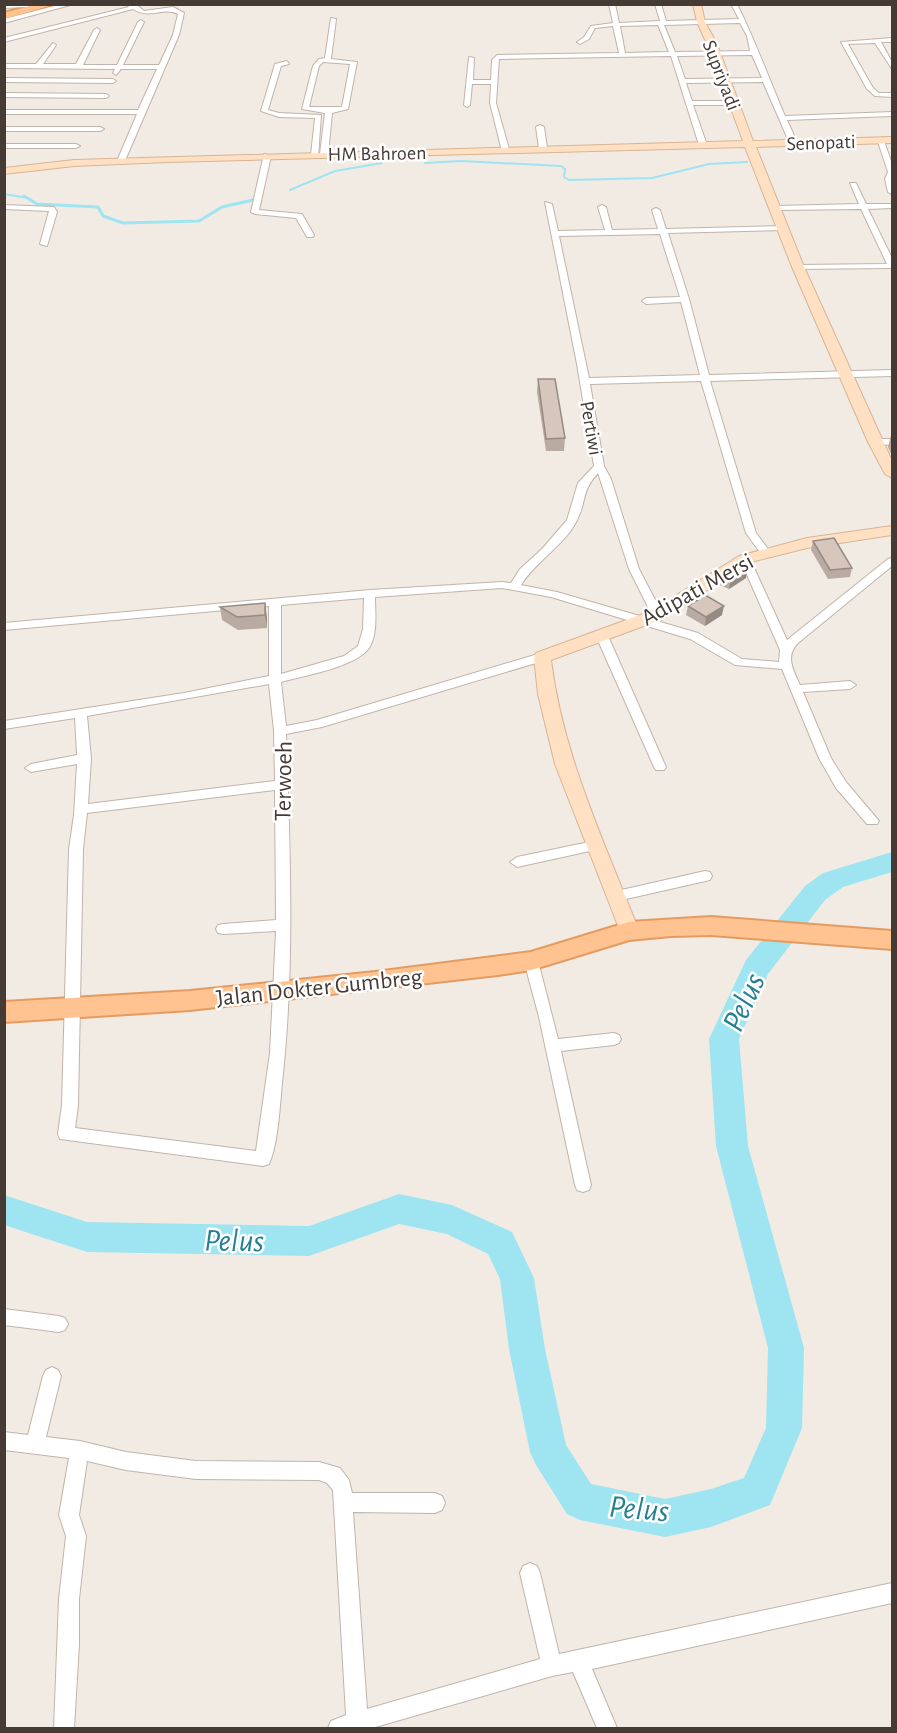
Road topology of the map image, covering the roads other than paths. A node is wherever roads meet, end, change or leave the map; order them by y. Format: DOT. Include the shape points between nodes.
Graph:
graph roads {
  1 [pos="71,4"];
  2 [pos="612,4"];
  3 [pos="658,4"];
  4 [pos="697,4"];
  5 [pos="734,4"];
  6 [pos="49,5"];
  7 [pos="4,6"];
  8 [pos="132,6"];
  9 [pos="333,19"];
  10 [pos="5,20"];
  11 [pos="743,21"];
  12 [pos="141,22"];
  13 [pos="662,22"];
  14 [pos="701,22"];
  15 [pos="616,24"];
  16 [pos="97,30"];
  17 [pos="4,40"];
  18 [pos="892,40"];
  19 [pos="877,41"];
  20 [pos="580,42"];
  21 [pos="53,45"];
  22 [pos="714,53"];
  23 [pos="754,53"];
  24 [pos="622,54"];
  25 [pos="673,54"];
  26 [pos="471,58"];
  27 [pos="328,60"];
  28 [pos="287,63"];
  29 [pos="4,66"];
  30 [pos="38,66"];
  31 [pos="79,66"];
  32 [pos="119,67"];
  33 [pos="162,67"];
  34 [pos="892,67"];
  35 [pos="766,80"];
  36 [pos="4,81"];
  37 [pos="113,81"];
  38 [pos="683,81"];
  39 [pos="724,81"];
  40 [pos="469,82"];
  41 [pos="494,82"];
  42 [pos="4,95"];
  43 [pos="892,95"];
  44 [pos="106,96"];
  45 [pos="691,103"];
  46 [pos="732,103"];
  47 [pos="467,105"];
  48 [pos="329,111"];
  49 [pos="4,112"];
  50 [pos="97,112"];
  51 [pos="141,112"];
  52 [pos="892,114"];
  53 [pos="783,118"];
  54 [pos="540,128"];
  55 [pos="4,129"];
  56 [pos="99,129"];
  57 [pos="892,140"];
  58 [pos="880,141"];
  59 [pos="750,144"];
  60 [pos="794,144"];
  61 [pos="703,145"];
  62 [pos="4,146"];
  63 [pos="76,146"];
  64 [pos="543,148"];
  65 [pos="505,149"];
  66 [pos="319,155"];
  67 [pos="267,156"];
  68 [pos="121,161"];
  69 [pos="4,171"];
  70 [pos="853,185"];
  71 [pos="892,192"];
  72 [pos="548,204"];
  73 [pos="864,206"];
  74 [pos="892,206"];
  75 [pos="4,207"];
  76 [pos="602,207"];
  77 [pos="776,208"];
  78 [pos="656,210"];
  79 [pos="256,214"];
  80 [pos="261,223"];
  81 [pos="784,228"];
  82 [pos="664,230"];
  83 [pos="609,232"];
  84 [pos="554,234"];
  85 [pos="310,235"];
  86 [pos="44,244"];
  87 [pos="892,265"];
  88 [pos="798,267"];
  89 [pos="685,299"];
  90 [pos="646,301"];
  91 [pos="892,373"];
  92 [pos="845,374"];
  93 [pos="706,378"];
  94 [pos="585,381"];
  95 [pos="875,442"];
  96 [pos="892,442"];
  97 [pos="599,466"];
  98 [pos="892,474"];
  99 [pos="892,531"];
  100 [pos="761,547"];
  101 [pos="745,559"];
  102 [pos="892,561"];
  103 [pos="515,586"];
  104 [pos="370,593"];
  105 [pos="275,602"];
  106 [pos="650,614"];
  107 [pos="4,627"];
  108 [pos="602,636"];
  109 [pos="785,648"];
  110 [pos="542,657"];
  111 [pos="786,666"];
  112 [pos="275,683"];
  113 [pos="850,685"];
  114 [pos="795,689"];
  115 [pos="81,713"];
  116 [pos="4,725"];
  117 [pos="280,731"];
  118 [pos="85,758"];
  119 [pos="660,766"];
  120 [pos="31,768"];
  121 [pos="281,785"];
  122 [pos="83,809"];
  123 [pos="872,821"];
  124 [pos="594,846"];
  125 [pos="517,862"];
  126 [pos="705,876"];
  127 [pos="617,896"];
  128 [pos="283,925"];
  129 [pos="223,929"];
  130 [pos="629,931"];
  131 [pos="892,940"];
  132 [pos="531,961"];
  133 [pos="283,993"];
  134 [pos="71,1010"];
  135 [pos="4,1012"];
  136 [pos="614,1039"];
  137 [pos="553,1046"];
  138 [pos="583,1185"];
  139 [pos="4,1317"];
  140 [pos="59,1324"];
  141 [pos="52,1376"];
  142 [pos="4,1441"];
  143 [pos="36,1445"];
  144 [pos="80,1450"];
  145 [pos="342,1502"];
  146 [pos="435,1503"];
  147 [pos="530,1573"];
  148 [pos="892,1593"];
  149 [pos="578,1661"];
  150 [pos="552,1666"];
  151 [pos="348,1726"];
  152 [pos="64,1728"];
  153 [pos="604,1728"];
  1 -- 10 [label="street"];
  2 -- 15 [label="street"];
  3 -- 13 [label="street"];
  4 -- 14 [label="street, Supriyadi"];
  5 -- 11 [label="street"];
  6 -- 7 [label="street"];
  6 -- 10 [label="main road"];
  8 -- 17 [label="street"];
  8 -- 33 [label="street" via="143,13 173,9 181,13"];
  9 -- 27 [label="street"];
  11 -- 14 [label="street"];
  11 -- 23 [label="street"];
  12 -- 32 [label="street"];
  13 -- 14 [label="street"];
  13 -- 15 [label="street"];
  13 -- 25 [label="street"];
  14 -- 22 [label="street, Supriyadi"];
  15 -- 20 [label="street" via="595,26"];
  15 -- 24 [label="street"];
  16 -- 31 [label="street"];
  18 -- 19 [label="street"];
  19 -- 34 [label="street"];
  19 -- 43 [label="street" via="844,42 870,89 877,95"];
  21 -- 30 [label="street"];
  22 -- 23 [label="street"];
  22 -- 25 [label="street"];
  22 -- 39 [label="street, Supriyadi"];
  23 -- 35 [label="street"];
  24 -- 25 [label="street"];
  24 -- 41 [label="street" via="497,57"];
  25 -- 38 [label="street"];
  26 -- 40 [label="street"];
  27 -- 48 [label="street" via="316,66 305,109"];
  27 -- 48 [label="street" via="354,62 345,109"];
  28 -- 66 [label="street" via="278,64 264,113 320,116"];
  29 -- 30 [label="street"];
  30 -- 31 [label="street"];
  31 -- 32 [label="street"];
  32 -- 33 [label="street"];
  32 -- 37 [label="street"];
  33 -- 51 [label="street"];
  35 -- 39 [label="street"];
  35 -- 53 [label="street"];
  36 -- 37 [label="street"];
  37 -- 44 [label="street"];
  38 -- 39 [label="street"];
  38 -- 45 [label="street"];
  39 -- 46 [label="street, Supriyadi"];
  40 -- 41 [label="street"];
  40 -- 47 [label="street"];
  41 -- 65 [label="street" via="493,103"];
  42 -- 44 [label="street"];
  44 -- 50 [label="street"];
  45 -- 46 [label="street"];
  45 -- 61 [label="street"];
  46 -- 59 [label="street, Supriyadi"];
  48 -- 66 [label="street"];
  49 -- 50 [label="street"];
  50 -- 51 [label="street"];
  51 -- 68 [label="street"];
  52 -- 53 [label="street"];
  53 -- 60 [label="street"];
  54 -- 64 [label="street"];
  55 -- 56 [label="street"];
  57 -- 58 [label="street, Senopati"];
  58 -- 60 [label="street, Senopati"];
  58 -- 71 [label="street" via="892,172"];
  59 -- 60 [label="street, Senopati"];
  59 -- 61 [label="street, HM Bahroen"];
  59 -- 77 [label="street"];
  61 -- 64 [label="street, HM Bahroen"];
  62 -- 63 [label="street"];
  64 -- 65 [label="street, HM Bahroen"];
  65 -- 66 [label="street, HM Bahroen"];
  66 -- 67 [label="street, HM Bahroen"];
  67 -- 68 [label="street, HM Bahroen"];
  67 -- 79 [label="street"];
  68 -- 69 [label="street, HM Bahroen"];
  70 -- 73 [label="street"];
  72 -- 84 [label="street, Pertiwi"];
  73 -- 74 [label="street"];
  73 -- 77 [label="street"];
  73 -- 87 [label="street"];
  75 -- 86 [label="street" via="51,209 53,218"];
  76 -- 83 [label="street"];
  77 -- 81 [label="street"];
  78 -- 82 [label="street"];
  79 -- 80 [label="street"];
  79 -- 85 [label="street" via="299,216"];
  81 -- 82 [label="street"];
  81 -- 88 [label="street"];
  82 -- 83 [label="street"];
  82 -- 89 [label="street"];
  83 -- 84 [label="street"];
  84 -- 94 [label="street, Pertiwi"];
  87 -- 88 [label="street"];
  88 -- 92 [label="street"];
  89 -- 90 [label="street"];
  89 -- 93 [label="street"];
  91 -- 92 [label="street"];
  92 -- 93 [label="street"];
  92 -- 95 [label="street"];
  93 -- 94 [label="street"];
  93 -- 100 [label="street"];
  94 -- 97 [label="street, Pertiwi"];
  95 -- 96 [label="street"];
  95 -- 98 [label="street"];
  97 -- 103 [label="street" via="583,483 572,521 527,567"];
  97 -- 106 [label="street, Pertiwi"];
  99 -- 100 [label="street, Adipati Mersi"];
  100 -- 101 [label="street, Adipati Mersi"];
  101 -- 106 [label="street, Adipati Mersi"];
  101 -- 109 [label="street"];
  102 -- 109 [label="street"];
  103 -- 104 [label="street"];
  103 -- 106 [label="street" via="616,613"];
  104 -- 105 [label="street"];
  104 -- 112 [label="street" via="367,637 359,652"];
  105 -- 107 [label="street"];
  105 -- 112 [label="street"];
  106 -- 108 [label="street, Adipati Mersi"];
  106 -- 111 [label="street" via="739,662"];
  108 -- 110 [label="street, Adipati Mersi"];
  108 -- 119 [label="street"];
  109 -- 111 [label="street"];
  110 -- 117 [label="street, Terwoeh" via="318,724"];
  110 -- 124 [label="street" via="552,723 571,788"];
  111 -- 114 [label="street"];
  112 -- 115 [label="street"];
  112 -- 117 [label="street"];
  113 -- 114 [label="street"];
  114 -- 123 [label="street" via="830,767"];
  115 -- 116 [label="street"];
  115 -- 118 [label="street"];
  117 -- 121 [label="street, Terwoeh"];
  118 -- 120 [label="street"];
  118 -- 122 [label="street"];
  121 -- 122 [label="street"];
  121 -- 128 [label="street, Terwoeh"];
  122 -- 134 [label="street" via="76,849"];
  124 -- 125 [label="street"];
  124 -- 127 [label="street"];
  126 -- 127 [label="street"];
  127 -- 130 [label="street"];
  128 -- 129 [label="street"];
  128 -- 133 [label="street, Terwoeh"];
  130 -- 131 [label="main road, Jalan Dokter Gumbreg" via="711,926"];
  130 -- 132 [label="main road, Jalan Dokter Gumbreg"];
  132 -- 133 [label="main road, Jalan Dokter Gumbreg"];
  132 -- 137 [label="street"];
  133 -- 134 [label="main road, Jalan Dokter Gumbreg"];
  133 -- 134 [label="street, Terwoeh" via="263,1159 66,1134"];
  134 -- 135 [label="main road, Jalan Dokter Gumbreg"];
  136 -- 137 [label="street"];
  137 -- 138 [label="street"];
  139 -- 140 [label="street"];
  141 -- 143 [label="street"];
  142 -- 143 [label="street"];
  143 -- 144 [label="street"];
  144 -- 145 [label="street" via="126,1461 196,1470 319,1471 333,1475 342,1486"];
  144 -- 152 [label="street" via="69,1517 76,1536 69,1599"];
  145 -- 146 [label="street"];
  145 -- 151 [label="street"];
  147 -- 150 [label="street"];
  148 -- 149 [label="street"];
  149 -- 150 [label="street"];
  149 -- 153 [label="street"];
  150 -- 151 [label="street"];
}
